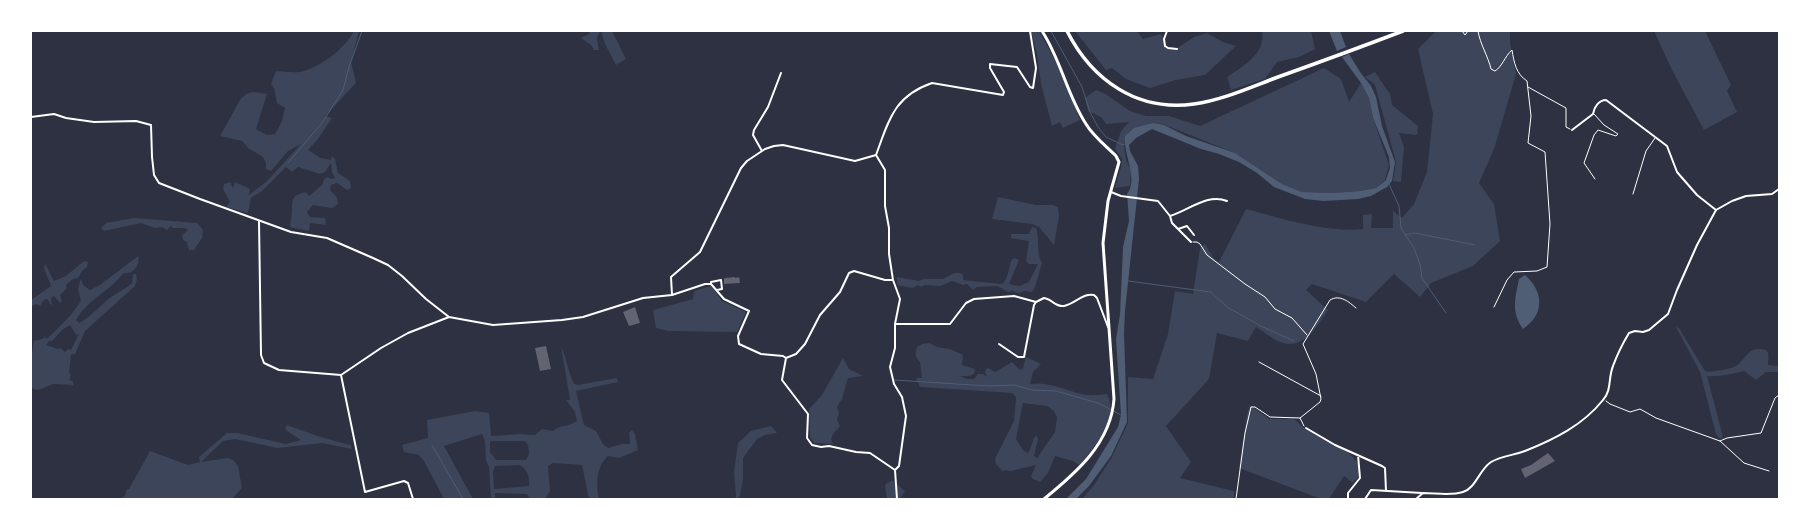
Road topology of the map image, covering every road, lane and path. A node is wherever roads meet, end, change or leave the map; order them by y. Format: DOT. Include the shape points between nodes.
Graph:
graph roads {
  1 [pos="1030,31"];
  2 [pos="1042,31"];
  3 [pos="1067,31"];
  4 [pos="1168,31"];
  5 [pos="1403,31"];
  6 [pos="1462,31"];
  7 [pos="1468,31"];
  8 [pos="1478,31"];
  9 [pos="1177,49"];
  10 [pos="781,74"];
  11 [pos="1527,86"];
  12 [pos="1593,114"];
  13 [pos="31,117"];
  14 [pos="1572,130"];
  15 [pos="1655,138"];
  16 [pos="762,151"];
  17 [pos="876,155"];
  18 [pos="1595,179"];
  19 [pos="1779,189"];
  20 [pos="1110,191"];
  21 [pos="1633,194"];
  22 [pos="1227,201"];
  23 [pos="1716,210"];
  24 [pos="1170,216"];
  25 [pos="259,221"];
  26 [pos="1178,229"];
  27 [pos="1194,235"];
  28 [pos="1191,242"];
  29 [pos="893,280"];
  30 [pos="711,284"];
  31 [pos="717,290"];
  32 [pos="672,295"];
  33 [pos="1036,302"];
  34 [pos="1494,307"];
  35 [pos="1356,308"];
  36 [pos="449,317"];
  37 [pos="895,324"];
  38 [pos="1108,327"];
  39 [pos="1307,336"];
  40 [pos="999,344"];
  41 [pos="786,358"];
  42 [pos="1259,362"];
  43 [pos="341,375"];
  44 [pos="1779,395"];
  45 [pos="1321,397"];
  46 [pos="1604,399"];
  47 [pos="1300,418"];
  48 [pos="1306,428"];
  49 [pos="1720,441"];
  50 [pos="1358,455"];
  51 [pos="895,470"];
  52 [pos="1769,471"];
  53 [pos="1386,491"];
  54 [pos="1424,493"];
  55 [pos="413,499"];
  56 [pos="897,499"];
  57 [pos="1044,499"];
  58 [pos="1236,499"];
  59 [pos="1348,499"];
  60 [pos="1365,499"];
  61 [pos="1416,499"];
  1 -- 17 [label="street" via="1036,68 1033,88 1016,67 992,64 989,65 1004,92 1003,95 932,83 924,86 903,98 896,107"];
  2 -- 20 [label="main road" via="1056,56 1086,125 1118,159 1118,168"];
  3 -- 5 [label="main road" via="1081,55 1101,77 1118,89 1158,104 1195,104 1238,92"];
  4 -- 9 [label="street" via="1164,39 1165,46"];
  6 -- 7 [label="path" via="1465,35"];
  8 -- 11 [label="path" via="1492,69 1498,69 1512,50 1518,72 1527,81"];
  10 -- 16 [label="street" via="768,107 754,130 753,135"];
  11 -- 14 [label="path" via="1566,108 1566,127"];
  11 -- 34 [label="path" via="1531,116 1528,143 1544,152 1550,224 1547,267 1537,271 1514,272 1507,280"];
  12 -- 14 [label="street"];
  12 -- 15 [label="street" via="1598,104 1606,100"];
  12 -- 18 [label="lane" via="1618,134 1616,136 1598,130 1594,135 1584,163"];
  13 -- 25 [label="street" via="54,114 94,122 136,121 151,124 154,175 159,183"];
  15 -- 21 [label="lane" via="1646,150"];
  15 -- 23 [label="street" via="1667,146 1677,172 1692,190"];
  16 -- 17 [label="street" via="783,145 855,161"];
  16 -- 32 [label="street" via="741,168 700,252 671,277"];
  17 -- 29 [label="street" via="885,170 885,206"];
  19 -- 23 [label="street" via="1772,194 1746,196"];
  20 -- 24 [label="street" via="1121,196 1158,201"];
  20 -- 38 [label="main road" via="1103,242"];
  22 -- 24 [label="street" via="1203,201"];
  23 -- 46 [label="street" via="1697,245 1668,314 1649,330 1631,332 1628,335 1613,366 1610,389"];
  24 -- 26 [label="street"];
  25 -- 36 [label="street" via="291,232 327,238 388,265"];
  25 -- 43 [label="street" via="262,361 279,370"];
  26 -- 27 [label="street" via="1187,226"];
  26 -- 28 [label="street"];
  28 -- 39 [label="path" via="1200,244 1207,255 1265,297 1275,309 1292,318"];
  29 -- 37 [label="street" via="900,299"];
  29 -- 41 [label="street" via="849,272 840,292 820,315 805,344 796,354"];
  30 -- 31 [label="street"];
  30 -- 31 [label="street" via="721,280 722,289"];
  30 -- 32 [label="street"];
  31 -- 41 [label="street" via="724,299 749,311 738,336 739,344 765,355"];
  32 -- 36 [label="street" via="643,298 583,317 562,320 493,325"];
  33 -- 37 [label="street" via="1014,296 974,300 966,303 950,324"];
  33 -- 38 [label="street" via="1047,298 1055,305 1064,306 1084,296 1094,295"];
  33 -- 40 [label="street" via="1024,357 1018,357"];
  35 -- 39 [label="path" via="1346,300 1333,298"];
  36 -- 43 [label="street" via="408,333"];
  37 -- 51 [label="street" via="895,348 890,370 902,398 906,416 899,466"];
  38 -- 57 [label="main road" via="1114,399 1109,424 1083,464"];
  39 -- 45 [label="path" via="1303,344 1316,374"];
  41 -- 51 [label="street" via="782,380 808,414 807,438 812,445 870,454"];
  42 -- 45 [label="path"];
  43 -- 55 [label="street" via="364,492 404,481 408,483"];
  44 -- 49 [label="path" via="1775,398 1761,433"];
  45 -- 47 [label="path" via="1320,402"];
  46 -- 49 [label="path" via="1626,411 1640,409 1656,418"];
  46 -- 54 [label="street" via="1588,417 1568,431 1526,451 1492,461 1482,469 1471,488 1464,492"];
  47 -- 48 [label="path"];
  47 -- 58 [label="path" via="1270,417 1251,407"];
  48 -- 50 [label="street"];
  49 -- 52 [label="path" via="1744,463"];
  50 -- 53 [label="street" via="1385,468"];
  50 -- 59 [label="street" via="1360,478 1348,493"];
  51 -- 56 [label="street"];
  53 -- 54 [label="street"];
  53 -- 60 [label="street" via="1371,490"];
  54 -- 61 [label="street"];
}
